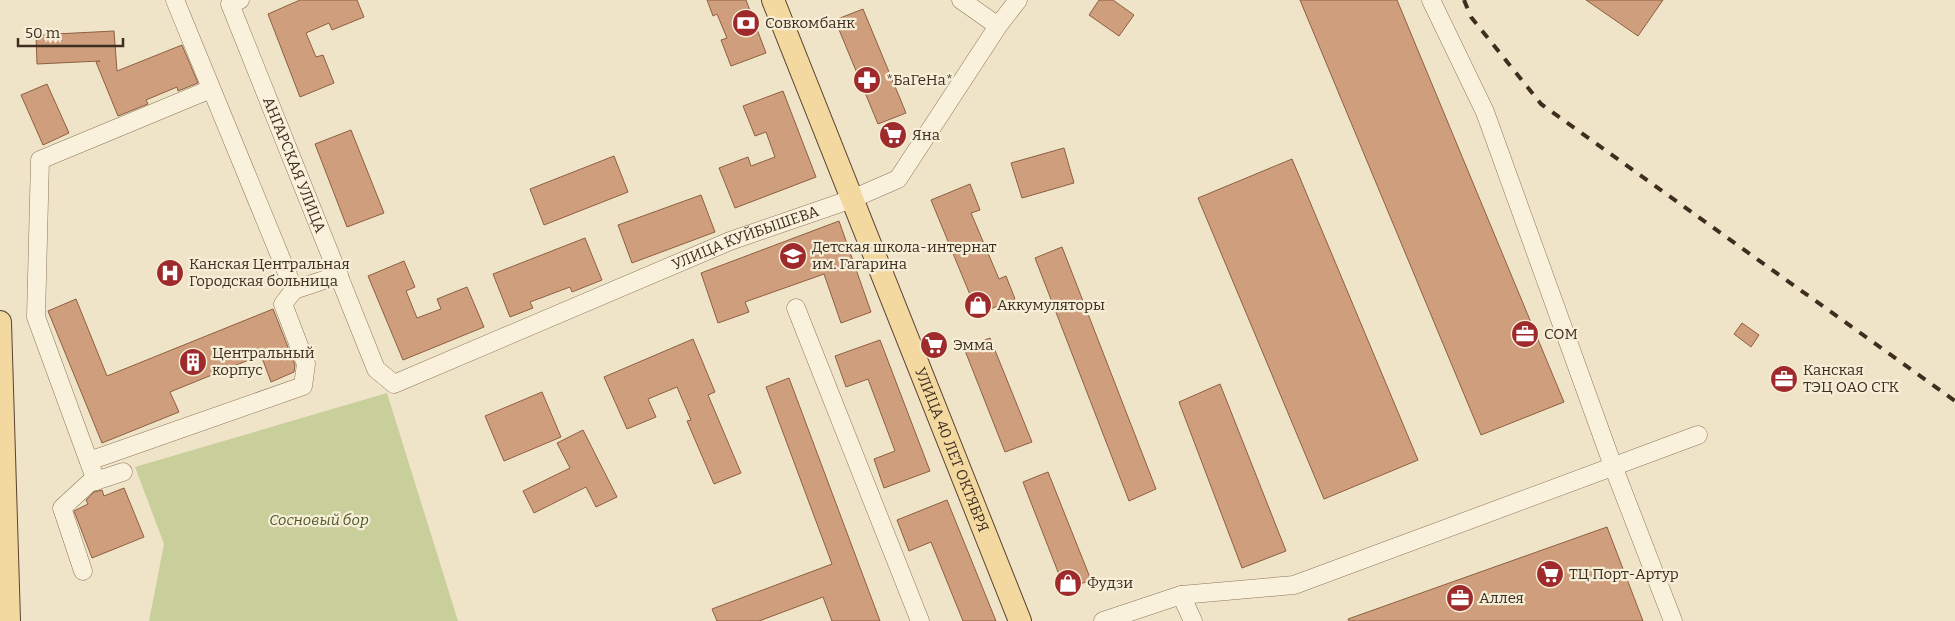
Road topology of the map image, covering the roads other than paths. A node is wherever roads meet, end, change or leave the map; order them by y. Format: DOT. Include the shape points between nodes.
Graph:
graph roads {
  1 [pos="175,0"];
  2 [pos="240,0"];
  3 [pos="773,0"];
  4 [pos="961,0"];
  5 [pos="1018,0"];
  6 [pos="1430,0"];
  7 [pos="998,26"];
  8 [pos="211,89"];
  9 [pos="852,198"];
  10 [pos="338,276"];
  11 [pos="294,290"];
  12 [pos="796,308"];
  13 [pos="0,322"];
  14 [pos="394,384"];
  15 [pos="1698,436"];
  16 [pos="89,461"];
  17 [pos="1613,466"];
  18 [pos="123,472"];
  19 [pos="96,481"];
  20 [pos="83,571"];
  21 [pos="1182,596"];
  22 [pos="9,621"];
  23 [pos="920,621"];
  24 [pos="1020,621"];
  25 [pos="1103,621"];
  26 [pos="1192,621"];
  27 [pos="1673,621"];
  1 -- 8 [label="street"];
  2 -- 10 [label="street, АНГАРСКАЯ УЛИЦА" via="230,4"];
  3 -- 9 [label="main road, УЛИЦА 40 ЛЕТ ОКТЯБРЯ"];
  4 -- 7 [label="street"];
  5 -- 7 [label="street, УЛИЦА КУЙБЫШЕВА"];
  6 -- 17 [label="street" via="1485,112"];
  7 -- 9 [label="street, УЛИЦА КУЙБЫШЕВА" via="898,179"];
  8 -- 11 [label="street"];
  8 -- 16 [label="street" via="40,160 36,317"];
  9 -- 14 [label="street, УЛИЦА КУЙБЫШЕВА" via="730,241"];
  9 -- 24 [label="main road, УЛИЦА 40 ЛЕТ ОКТЯБРЯ"];
  10 -- 11 [label="street"];
  10 -- 14 [label="street, АНГАРСКАЯ УЛИЦА" via="376,369"];
  11 -- 16 [label="street" via="283,304 306,364 303,386"];
  12 -- 23 [label="street"];
  13 -- 22 [label="main road"];
  15 -- 17 [label="street"];
  16 -- 19 [label="street"];
  17 -- 21 [label="street" via="1294,585"];
  17 -- 27 [label="street"];
  18 -- 19 [label="street"];
  19 -- 20 [label="street" via="89,483 62,508"];
  21 -- 25 [label="street"];
  21 -- 26 [label="street"];
}
